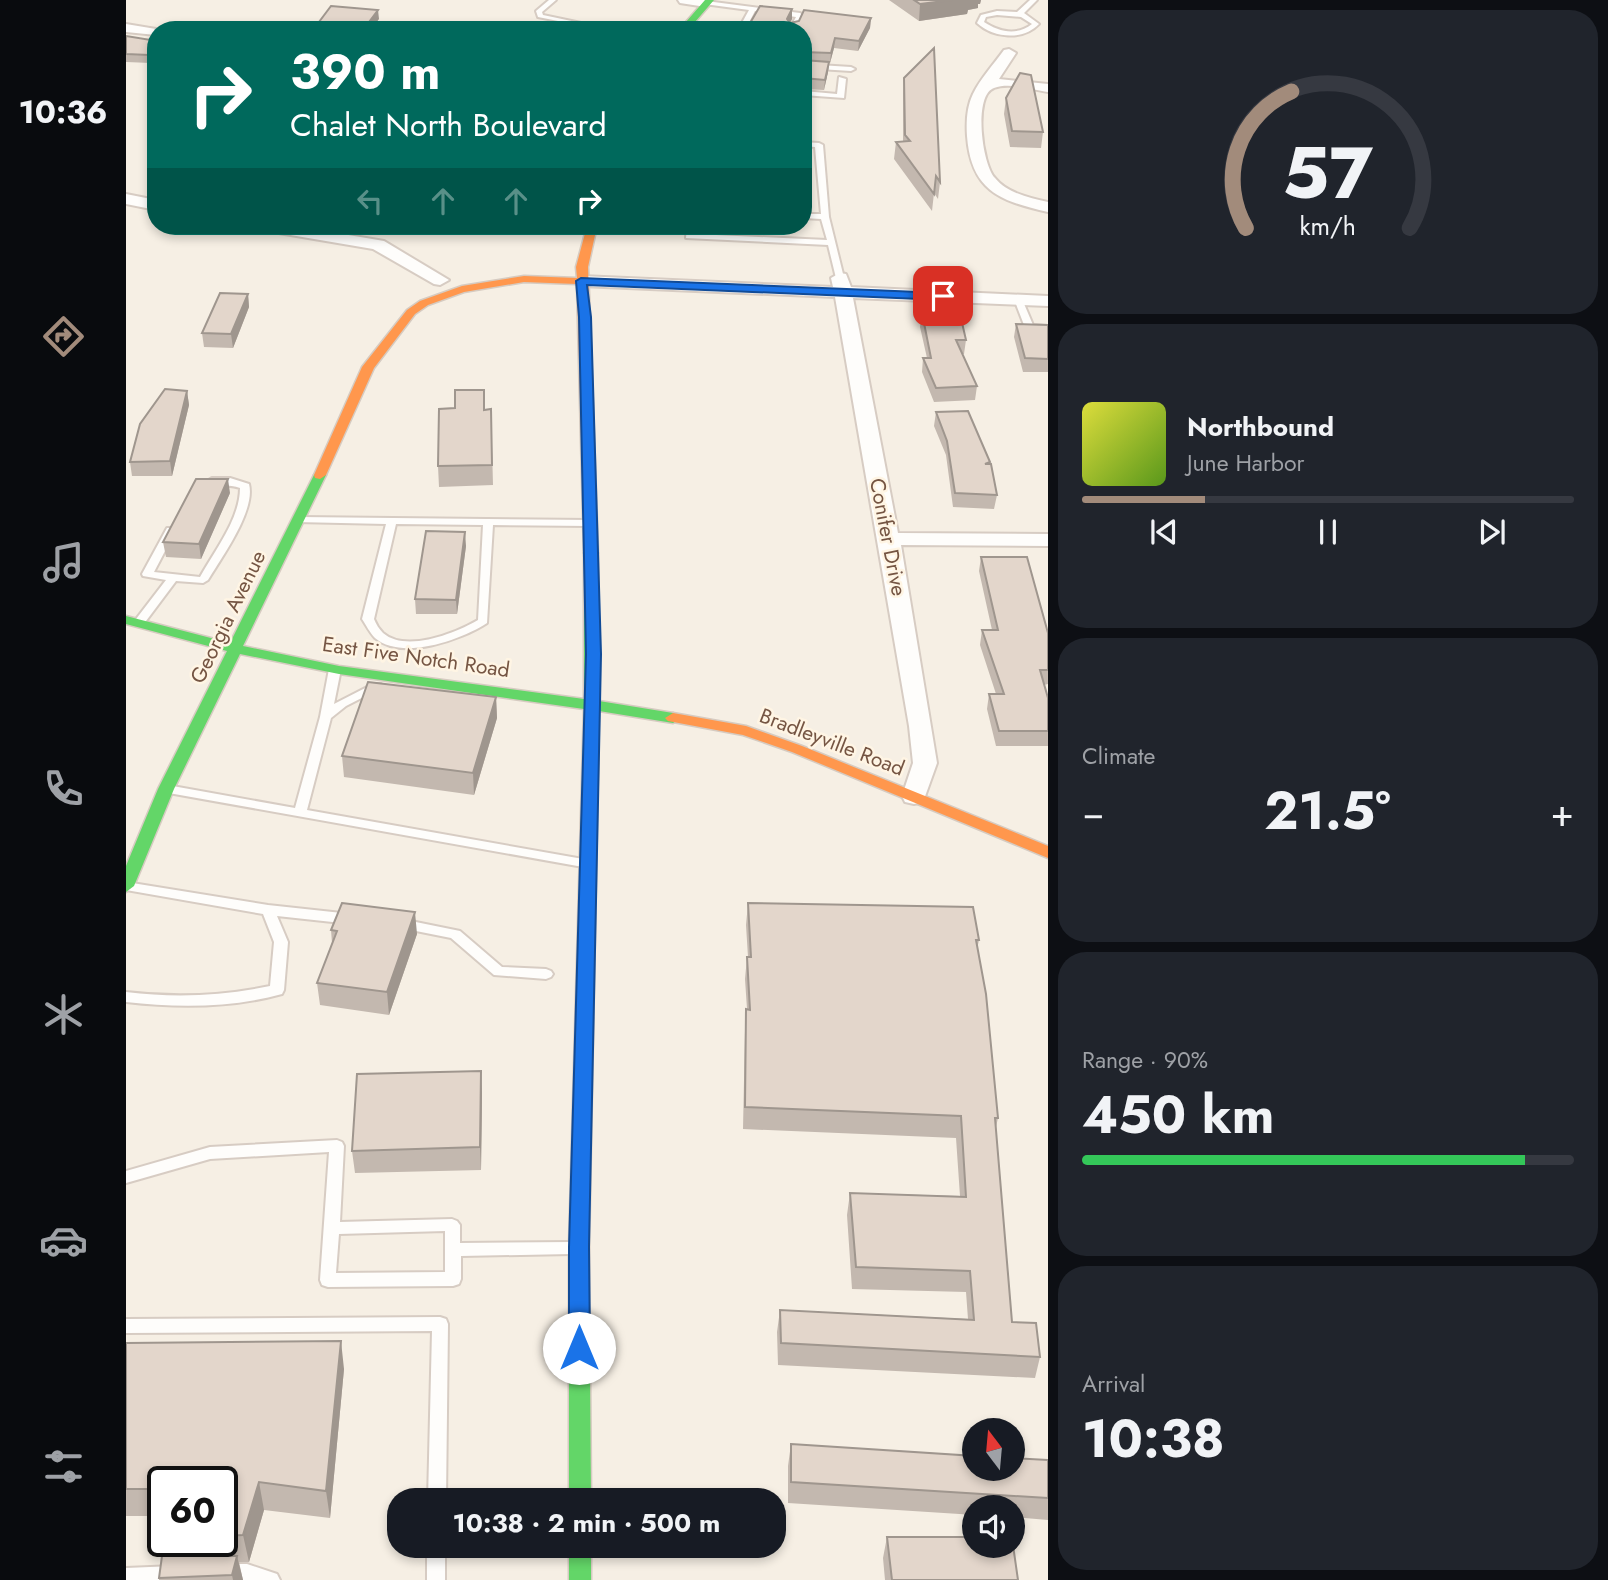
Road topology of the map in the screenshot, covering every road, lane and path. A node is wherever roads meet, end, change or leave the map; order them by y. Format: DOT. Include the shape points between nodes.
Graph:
graph roads {
  1 [pos="554,0"];
  2 [pos="685,0"];
  3 [pos="1034,0"];
  4 [pos="708,2"];
  5 [pos="753,9"];
  6 [pos="1019,14"];
  7 [pos="566,21"];
  8 [pos="691,21"];
  9 [pos="747,21"];
  10 [pos="797,21"];
  11 [pos="1035,26"];
  12 [pos="126,28"];
  13 [pos="1048,28"];
  14 [pos="147,29"];
  15 [pos="1009,53"];
  16 [pos="812,67"];
  17 [pos="851,69"];
  18 [pos="842,79"];
  19 [pos="987,85"];
  20 [pos="1048,88"];
  21 [pos="812,94"];
  22 [pos="812,145"];
  23 [pos="126,200"];
  24 [pos="147,204"];
  25 [pos="1048,207"];
  26 [pos="812,216"];
  27 [pos="825,217"];
  28 [pos="320,235"];
  29 [pos="590,235"];
  30 [pos="689,235"];
  31 [pos="832,243"];
  32 [pos="582,274"];
  33 [pos="440,280"];
  34 [pos="842,285"];
  35 [pos="1048,285"];
  36 [pos="409,293"];
  37 [pos="1017,299"];
  38 [pos="1048,301"];
  39 [pos="1048,329"];
  40 [pos="367,347"];
  41 [pos="368,368"];
  42 [pos="201,485"];
  43 [pos="179,513"];
  44 [pos="299,520"];
  45 [pos="392,521"];
  46 [pos="488,522"];
  47 [pos="591,523"];
  48 [pos="889,539"];
  49 [pos="1048,540"];
  50 [pos="173,578"];
  51 [pos="132,622"];
  52 [pos="236,650"];
  53 [pos="335,668"];
  54 [pos="401,676"];
  55 [pos="591,703"];
  56 [pos="326,716"];
  57 [pos="166,789"];
  58 [pos="914,796"];
  59 [pos="300,813"];
  60 [pos="1048,852"];
  61 [pos="587,864"];
  62 [pos="126,886"];
  63 [pos="268,910"];
  64 [pos="546,974"];
  65 [pos="126,997"];
  66 [pos="126,1177"];
  67 [pos="332,1228"];
  68 [pos="579,1247"];
  69 [pos="453,1250"];
  70 [pos="126,1326"];
  71 [pos="437,1488"];
  72 [pos="580,1488"];
  73 [pos="436,1558"];
  74 [pos="580,1558"];
  75 [pos="126,1576"];
  76 [pos="271,1580"];
  77 [pos="436,1580"];
  78 [pos="580,1580"];
  1 -- 7 [label="lane" via="538,11 540,16"];
  2 -- 4 [label="street"];
  3 -- 6 [label="lane"];
  4 -- 5 [label="lane"];
  4 -- 8 [label="main road"];
  5 -- 9 [label="lane"];
  5 -- 10 [label="lane" via="800,15"];
  6 -- 11 [label="lane" via="1035,21"];
  6 -- 11 [label="lane" via="989,14 980,23 1007,33"];
  11 -- 13 [label="lane"];
  12 -- 14 [label="street"];
  15 -- 19 [label="street"];
  16 -- 17 [label="lane"];
  18 -- 21 [label="lane" via="841,96"];
  19 -- 20 [label="street"];
  19 -- 25 [label="street" via="974,108 979,167 996,188"];
  22 -- 27 [label="lane" via="819,145"];
  23 -- 24 [label="street"];
  26 -- 27 [label="lane"];
  27 -- 31 [label="lane"];
  28 -- 33 [label="street" via="378,245"];
  29 -- 32 [label="main road"];
  30 -- 31 [label="lane"];
  31 -- 34 [label="lane"];
  32 -- 33 [label="main road" via="504,268"];
  32 -- 34 [label="street"];
  32 -- 41 [label="main road, Georgia Avenue" via="462,289 424,303 411,312"];
  32 -- 47 [label="main road"];
  33 -- 36 [label="main road"];
  34 -- 35 [label="street"];
  34 -- 37 [label="street"];
  34 -- 48 [label="street, Conifer Drive"];
  37 -- 38 [label="street"];
  37 -- 39 [label="lane" via="1029,328"];
  40 -- 41 [label="main road, Georgia Avenue"];
  41 -- 44 [label="main road, Georgia Avenue"];
  42 -- 50 [label="lane" via="230,481 245,486 247,495 203,580"];
  43 -- 50 [label="lane" via="147,574"];
  44 -- 45 [label="lane"];
  44 -- 52 [label="main road, Georgia Avenue"];
  45 -- 46 [label="lane"];
  45 -- 46 [label="lane" via="368,619 381,636 408,644 467,633 483,621"];
  46 -- 47 [label="lane"];
  47 -- 55 [label="main road"];
  48 -- 49 [label="street"];
  48 -- 58 [label="street, Conifer Drive" via="925,763"];
  50 -- 51 [label="lane"];
  51 -- 52 [label="main road, East Five Notch Road"];
  52 -- 53 [label="main road, East Five Notch Road"];
  52 -- 57 [label="main road, Georgia Avenue"];
  53 -- 54 [label="main road, East Five Notch Road"];
  53 -- 56 [label="lane"];
  54 -- 55 [label="main road, East Five Notch Road"];
  54 -- 56 [label="lane" via="342,703"];
  55 -- 58 [label="main road, Bradleyville Road" via="746,731"];
  55 -- 61 [label="main road"];
  56 -- 59 [label="lane"];
  57 -- 59 [label="lane"];
  57 -- 62 [label="main road, Georgia Avenue"];
  58 -- 60 [label="main road, Bradleyville Road"];
  59 -- 61 [label="lane"];
  61 -- 68 [label="main road"];
  62 -- 63 [label="lane"];
  63 -- 64 [label="lane" via="456,934 499,972"];
  63 -- 65 [label="lane" via="281,942 277,990 244,997 158,1002"];
  66 -- 67 [label="lane" via="210,1153 337,1146"];
  67 -- 69 [label="lane" via="452,1225"];
  67 -- 69 [label="lane" via="328,1280 453,1279"];
  68 -- 69 [label="lane"];
  68 -- 72 [label="main road"];
  70 -- 71 [label="lane" via="440,1324"];
  73 -- 77 [label="lane"];
  74 -- 78 [label="main road"];
  75 -- 76 [label="lane" via="247,1572"];
}
